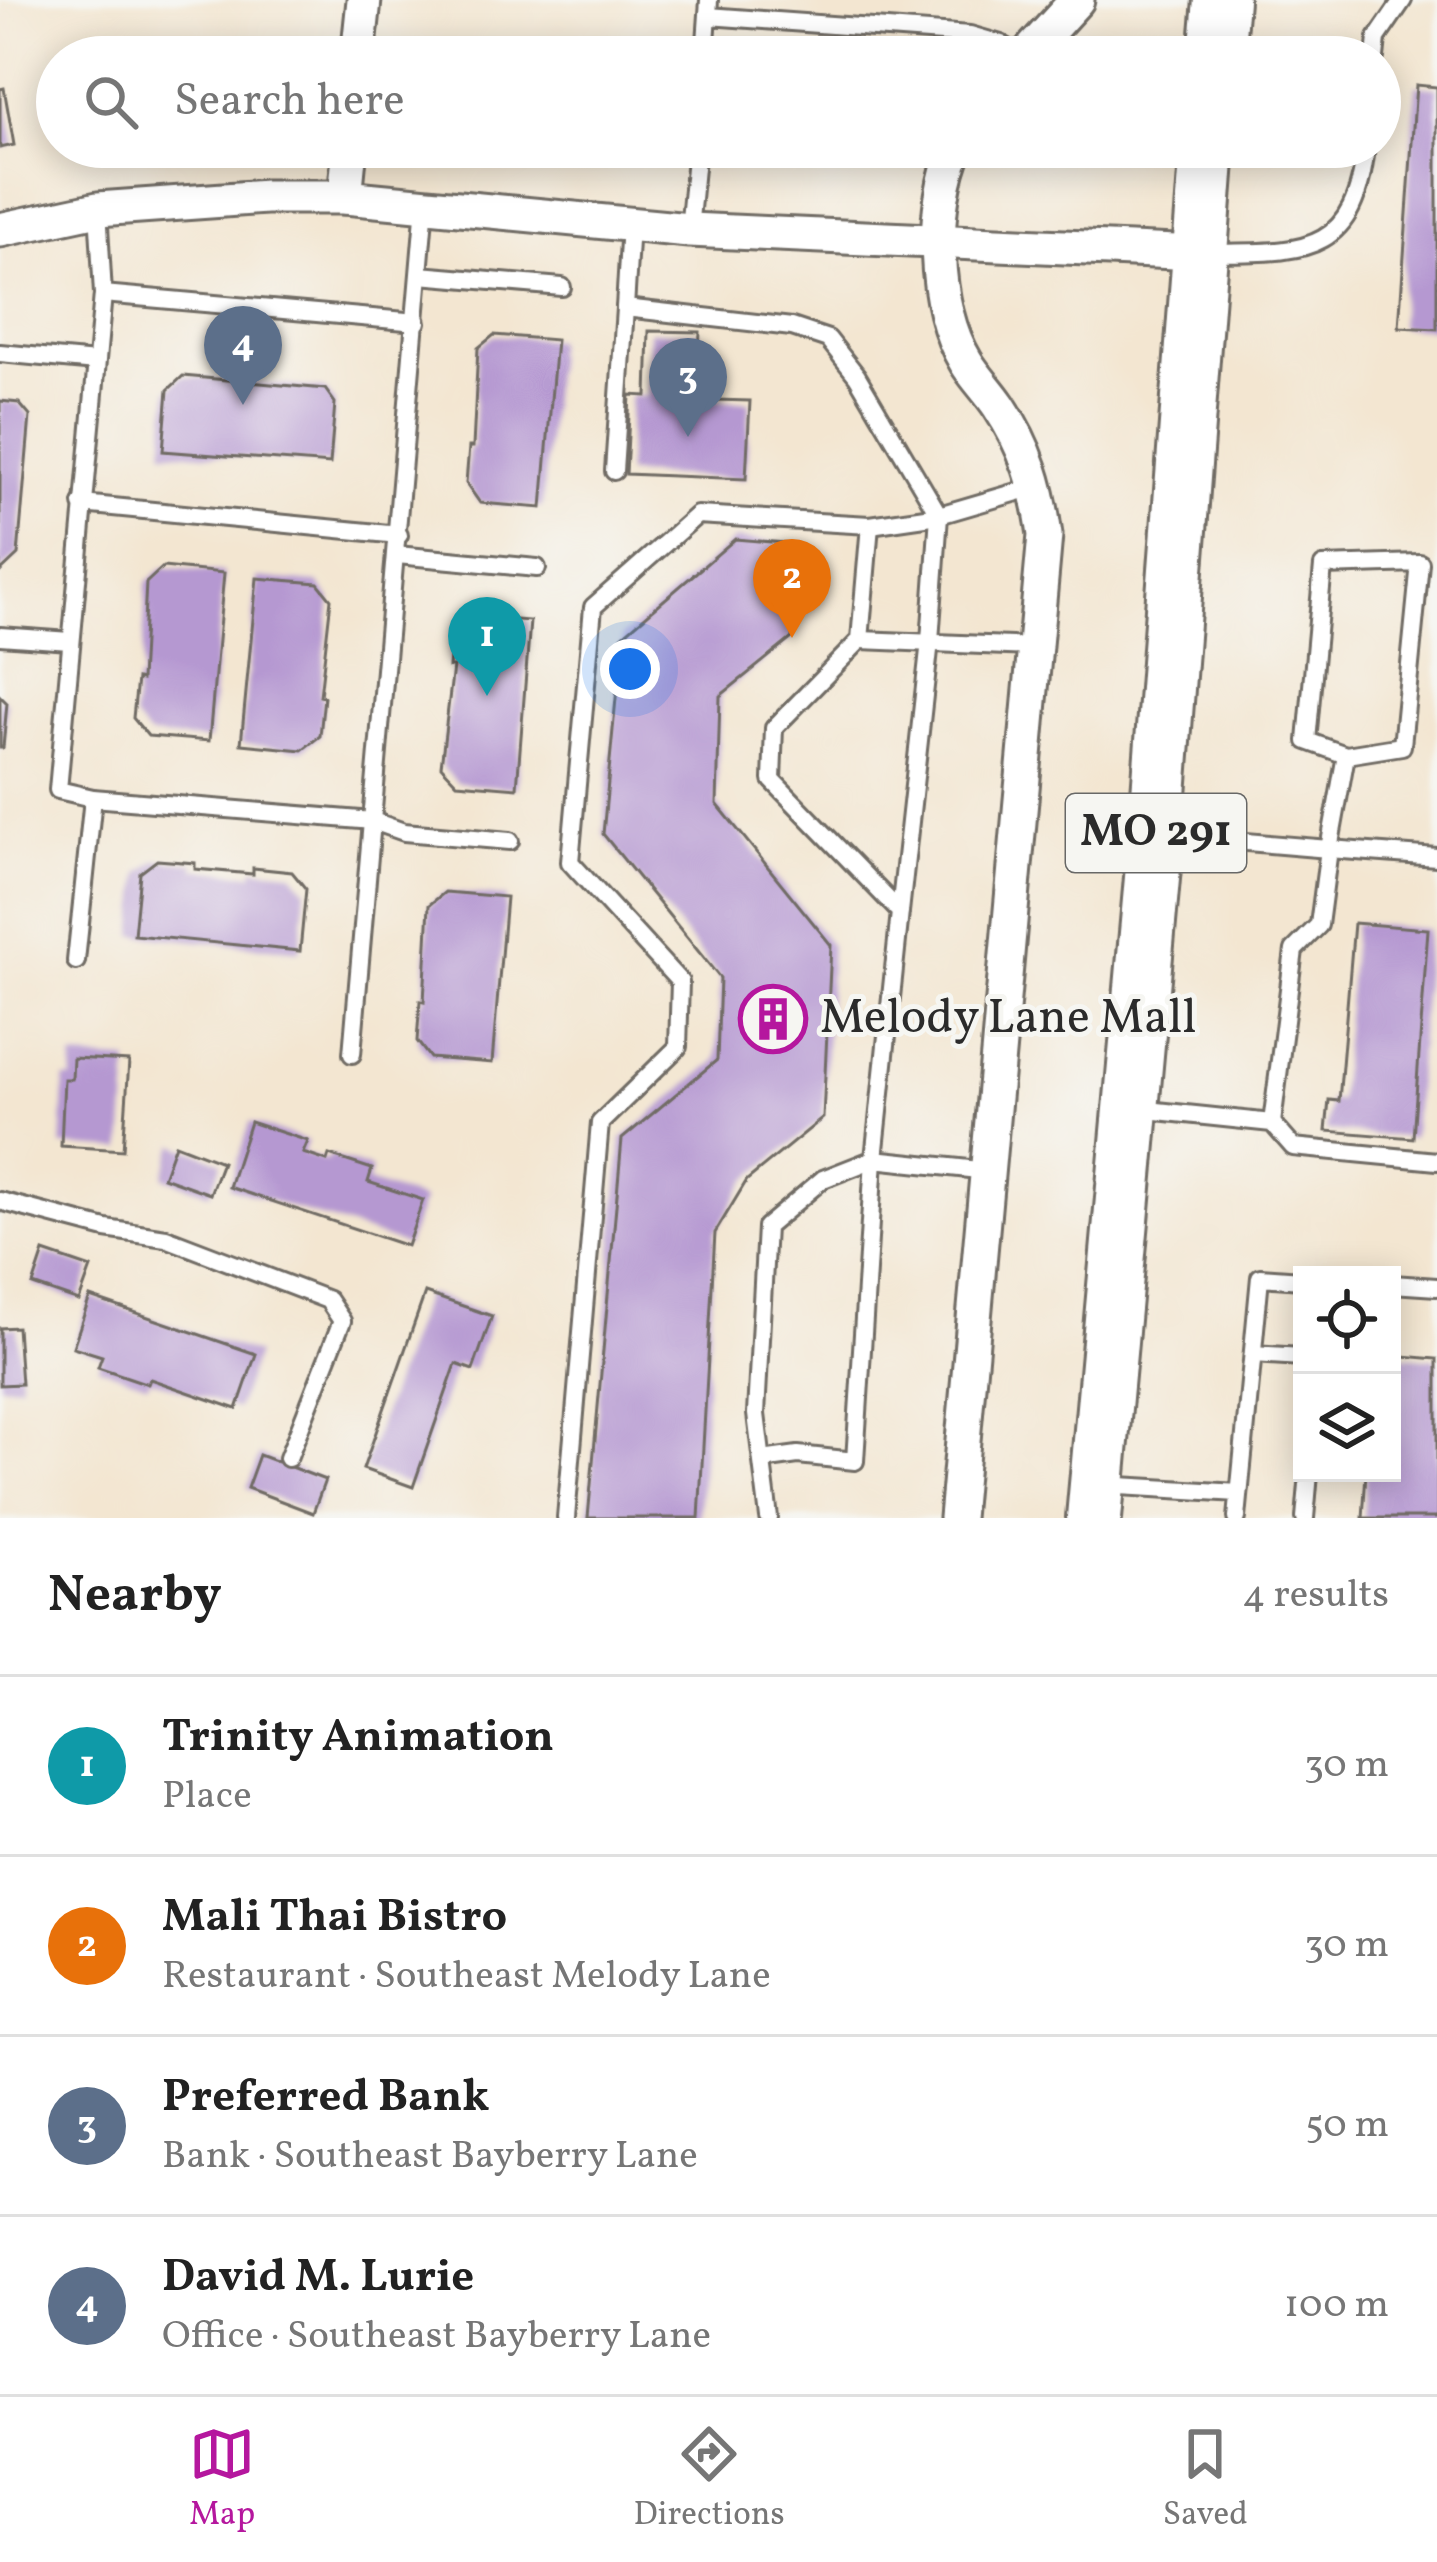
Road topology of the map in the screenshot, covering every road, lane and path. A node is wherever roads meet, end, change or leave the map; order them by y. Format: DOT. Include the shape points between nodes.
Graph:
graph roads {
  1 [pos="364,0"];
  2 [pos="1077,0"];
  3 [pos="1221,0"];
  4 [pos="1403,0"];
  5 [pos="709,8"];
  6 [pos="360,36"];
  7 [pos="973,36"];
  8 [pos="1044,36"];
  9 [pos="1218,36"];
  10 [pos="1378,36"];
  11 [pos="348,168"];
  12 [pos="695,168"];
  13 [pos="946,168"];
  14 [pos="1206,168"];
  15 [pos="1364,168"];
  16 [pos="345,197"];
  17 [pos="425,203"];
  18 [pos="98,209"];
  19 [pos="630,224"];
  20 [pos="0,230"];
  21 [pos="689,230"];
  22 [pos="937,240"];
  23 [pos="1198,253"];
  24 [pos="420,275"];
  25 [pos="562,287"];
  26 [pos="103,294"];
  27 [pos="625,308"];
  28 [pos="417,322"];
  29 [pos="0,353"];
  30 [pos="96,362"];
  31 [pos="614,471"];
  32 [pos="1038,486"];
  33 [pos="82,504"];
  34 [pos="939,515"];
  35 [pos="870,525"];
  36 [pos="399,535"];
  37 [pos="397,555"];
  38 [pos="537,568"];
  39 [pos="0,636"];
  40 [pos="860,640"];
  41 [pos="70,641"];
  42 [pos="930,641"];
  43 [pos="1034,646"];
  44 [pos="1346,755"];
  45 [pos="93,798"];
  46 [pos="373,820"];
  47 [pos="1156,834"];
  48 [pos="511,841"];
  49 [pos="1329,848"];
  50 [pos="1437,856"];
  51 [pos="900,912"];
  52 [pos="76,961"];
  53 [pos="352,1054"];
  54 [pos="1131,1109"];
  55 [pos="1272,1123"];
  56 [pos="874,1160"];
  57 [pos="1437,1161"];
  58 [pos="988,1171"];
  59 [pos="0,1201"];
  60 [pos="1293,1279"];
  61 [pos="1401,1285"];
  62 [pos="1437,1287"];
  63 [pos="1252,1354"];
  64 [pos="1293,1357"];
  65 [pos="288,1458"];
  66 [pos="762,1460"];
  67 [pos="1308,1482"];
  68 [pos="1239,1493"];
  69 [pos="1095,1501"];
  70 [pos="566,1518"];
  71 [pos="769,1518"];
  72 [pos="956,1518"];
  73 [pos="1237,1518"];
  74 [pos="1305,1518"];
  1 -- 6 [label="street"];
  2 -- 8 [label="street"];
  3 -- 9 [label="main road"];
  4 -- 10 [label="lane"];
  5 -- 7 [label="lane"];
  11 -- 16 [label="street"];
  12 -- 21 [label="lane"];
  13 -- 22 [label="street"];
  14 -- 23 [label="main road, MO 291"];
  15 -- 23 [label="lane" via="1361,189 1328,239 1289,251"];
  16 -- 17 [label="street"];
  16 -- 18 [label="street"];
  17 -- 19 [label="street"];
  17 -- 24 [label="lane"];
  18 -- 20 [label="street"];
  18 -- 26 [label="lane"];
  19 -- 21 [label="street"];
  19 -- 27 [label="lane"];
  21 -- 22 [label="street"];
  22 -- 23 [label="street"];
  22 -- 32 [label="street" via="949,325 1025,449"];
  23 -- 47 [label="main road, MO 291"];
  24 -- 25 [label="lane"];
  24 -- 28 [label="lane"];
  26 -- 28 [label="lane"];
  26 -- 30 [label="lane"];
  27 -- 31 [label="lane"];
  27 -- 34 [label="lane" via="792,327 828,339"];
  28 -- 36 [label="lane"];
  29 -- 30 [label="lane"];
  30 -- 33 [label="lane"];
  32 -- 34 [label="lane"];
  32 -- 43 [label="street" via="1045,535"];
  33 -- 36 [label="lane"];
  33 -- 41 [label="lane"];
  34 -- 35 [label="lane"];
  34 -- 42 [label="lane"];
  35 -- 40 [label="lane"];
  35 -- 70 [label="lane" via="697,515 593,607 570,862 680,982 680,1004 678,1047 600,1123"];
  36 -- 37 [label="lane"];
  37 -- 38 [label="lane"];
  37 -- 46 [label="lane"];
  39 -- 41 [label="lane"];
  40 -- 42 [label="lane"];
  40 -- 51 [label="lane" via="774,728 772,780"];
  41 -- 45 [label="lane" via="58,790"];
  42 -- 43 [label="lane"];
  42 -- 51 [label="lane"];
  43 -- 58 [label="street"];
  44 -- 44 [label="lane" via="1307,741 1323,566 1420,562 1402,746"];
  44 -- 49 [label="lane"];
  45 -- 46 [label="lane"];
  45 -- 52 [label="lane"];
  46 -- 48 [label="lane" via="404,832"];
  46 -- 53 [label="lane"];
  47 -- 49 [label="lane"];
  47 -- 54 [label="main road, MO 291"];
  49 -- 50 [label="lane"];
  49 -- 55 [label="lane" via="1319,926 1294,950"];
  51 -- 56 [label="lane"];
  54 -- 55 [label="lane"];
  54 -- 69 [label="main road, MO 291"];
  55 -- 57 [label="lane" via="1293,1147"];
  56 -- 58 [label="lane"];
  56 -- 66 [label="lane" via="823,1179 766,1227 756,1414"];
  56 -- 66 [label="lane" via="855,1461"];
  58 -- 72 [label="street"];
  59 -- 65 [label="lane" via="166,1238 328,1300 342,1322"];
  60 -- 63 [label="lane" via="1260,1277"];
  61 -- 62 [label="lane"];
  63 -- 64 [label="lane"];
  63 -- 68 [label="lane"];
  66 -- 71 [label="lane"];
  67 -- 74 [label="lane"];
  68 -- 69 [label="lane"];
  68 -- 73 [label="lane"];
}
